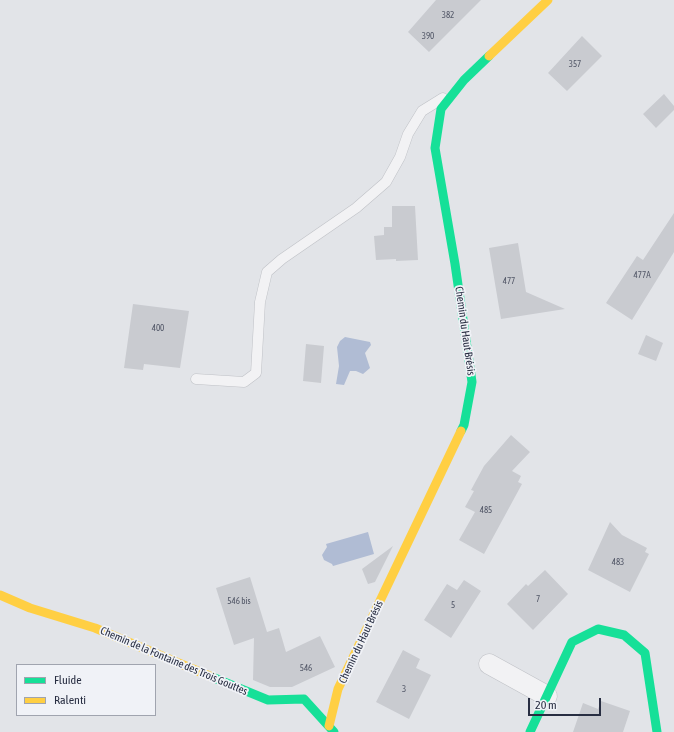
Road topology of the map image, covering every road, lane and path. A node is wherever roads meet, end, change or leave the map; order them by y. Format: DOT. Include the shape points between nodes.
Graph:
graph roads {
  1 [pos="548,0"];
  2 [pos="453,92"];
  3 [pos="196,379"];
  4 [pos="0,595"];
  5 [pos="489,664"];
  6 [pos="547,696"];
  7 [pos="304,699"];
  8 [pos="331,729"];
  9 [pos="530,732"];
  10 [pos="657,732"];
  1 -- 2 [label="street, Chemin du Haut Brésis"];
  2 -- 3 [label="lane" via="422,111 408,134 400,158 386,182 356,208 282,258 267,272 260,302 256,373 244,382"];
  2 -- 8 [label="street, Chemin du Haut Brésis" via="441,110 435,148 472,382 464,425 338,689"];
  4 -- 7 [label="street, Chemin de la Fontaine des Trois Gouttes" via="30,608 96,628 268,700"];
  5 -- 6 [label="street"];
  6 -- 9 [label="street"];
  6 -- 10 [label="street" via="572,642 598,629 624,635 645,653"];
  7 -- 8 [label="street, Chemin du Haut Brésis"];
}
